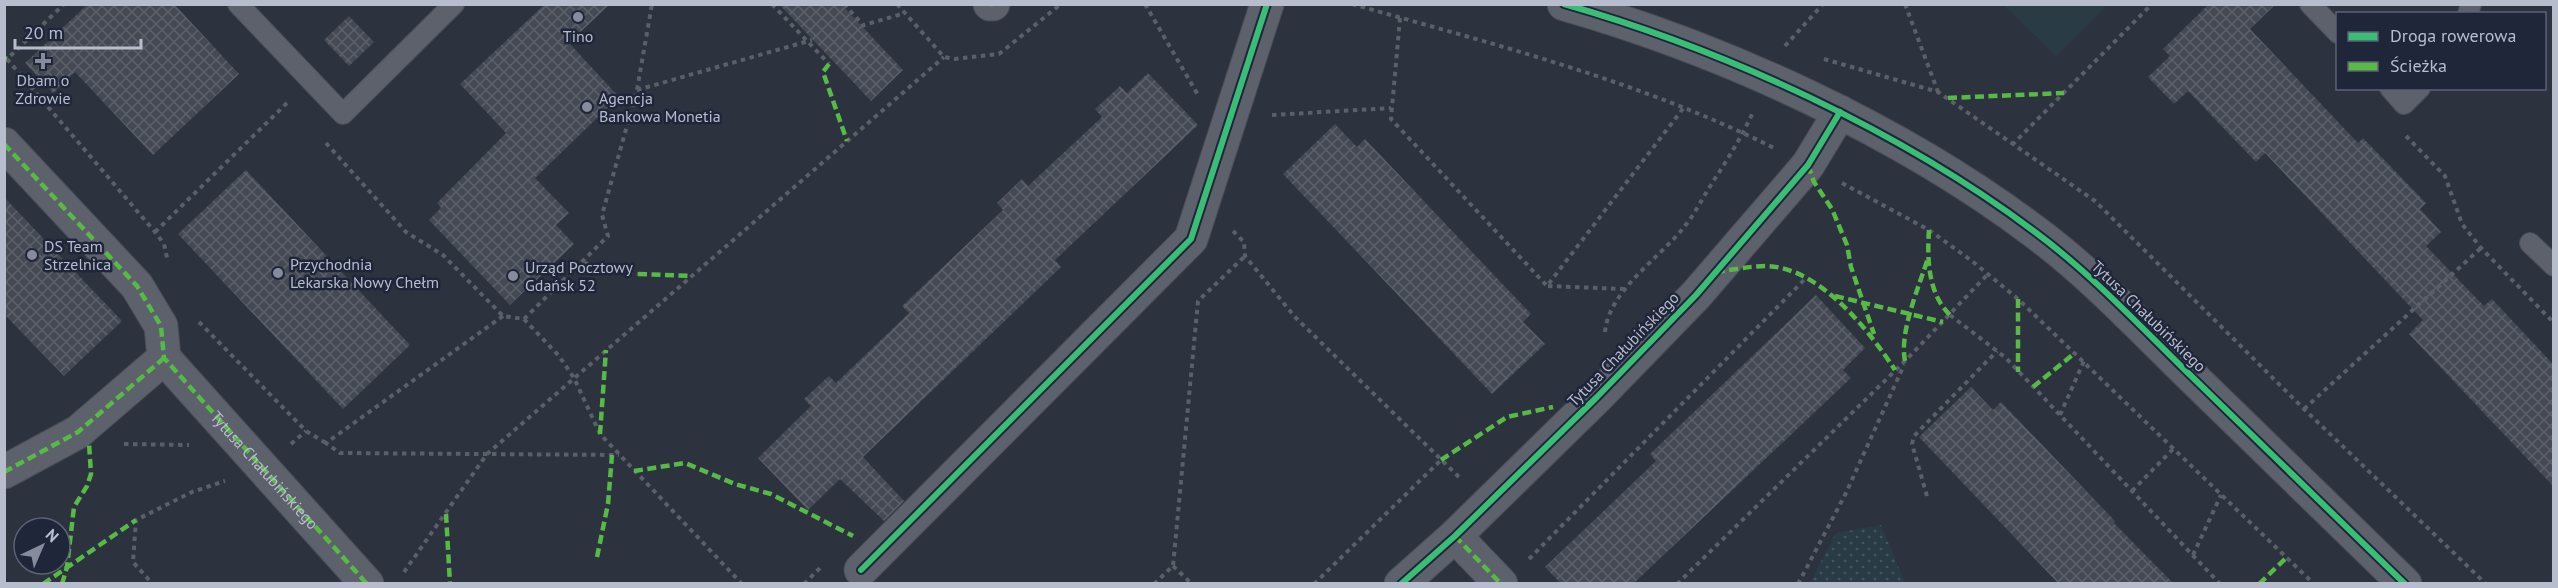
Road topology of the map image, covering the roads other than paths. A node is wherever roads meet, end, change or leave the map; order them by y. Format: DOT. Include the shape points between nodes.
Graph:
graph roads {
  1 [pos="238,4"];
  2 [pos="454,4"];
  3 [pos="1267,4"];
  4 [pos="1564,4"];
  5 [pos="2310,4"];
  6 [pos="2336,32"];
  7 [pos="2392,90"];
  8 [pos="2418,90"];
  9 [pos="1840,112"];
  10 [pos="4,144"];
  11 [pos="2530,243"];
  12 [pos="2553,266"];
  13 [pos="164,358"];
  14 [pos="4,472"];
  15 [pos="1455,536"];
  16 [pos="861,570"];
  17 [pos="1512,574"];
  18 [pos="367,584"];
  19 [pos="1401,584"];
  20 [pos="2404,584"];
  1 -- 2 [label="lane" via="343,114"];
  3 -- 16 [label="street" via="1191,240"];
  4 -- 9 [label="street, Tytusa Chałubińskiego" via="1631,23"];
  5 -- 6 [label="lane"];
  7 -- 8 [label="lane" via="2404,104"];
  9 -- 15 [label="street, Tytusa Chałubińskiego" via="1808,165 1696,295"];
  9 -- 20 [label="street, Tytusa Chałubińskiego" via="1974,188 2037,233 2096,283"];
  10 -- 13 [label="street" via="137,286 160,326"];
  11 -- 12 [label="lane"];
  13 -- 14 [label="street" via="78,432"];
  13 -- 18 [label="street, Tytusa Chałubińskiego"];
  15 -- 17 [label="street"];
  15 -- 19 [label="street, Tytusa Chałubińskiego"];
}
